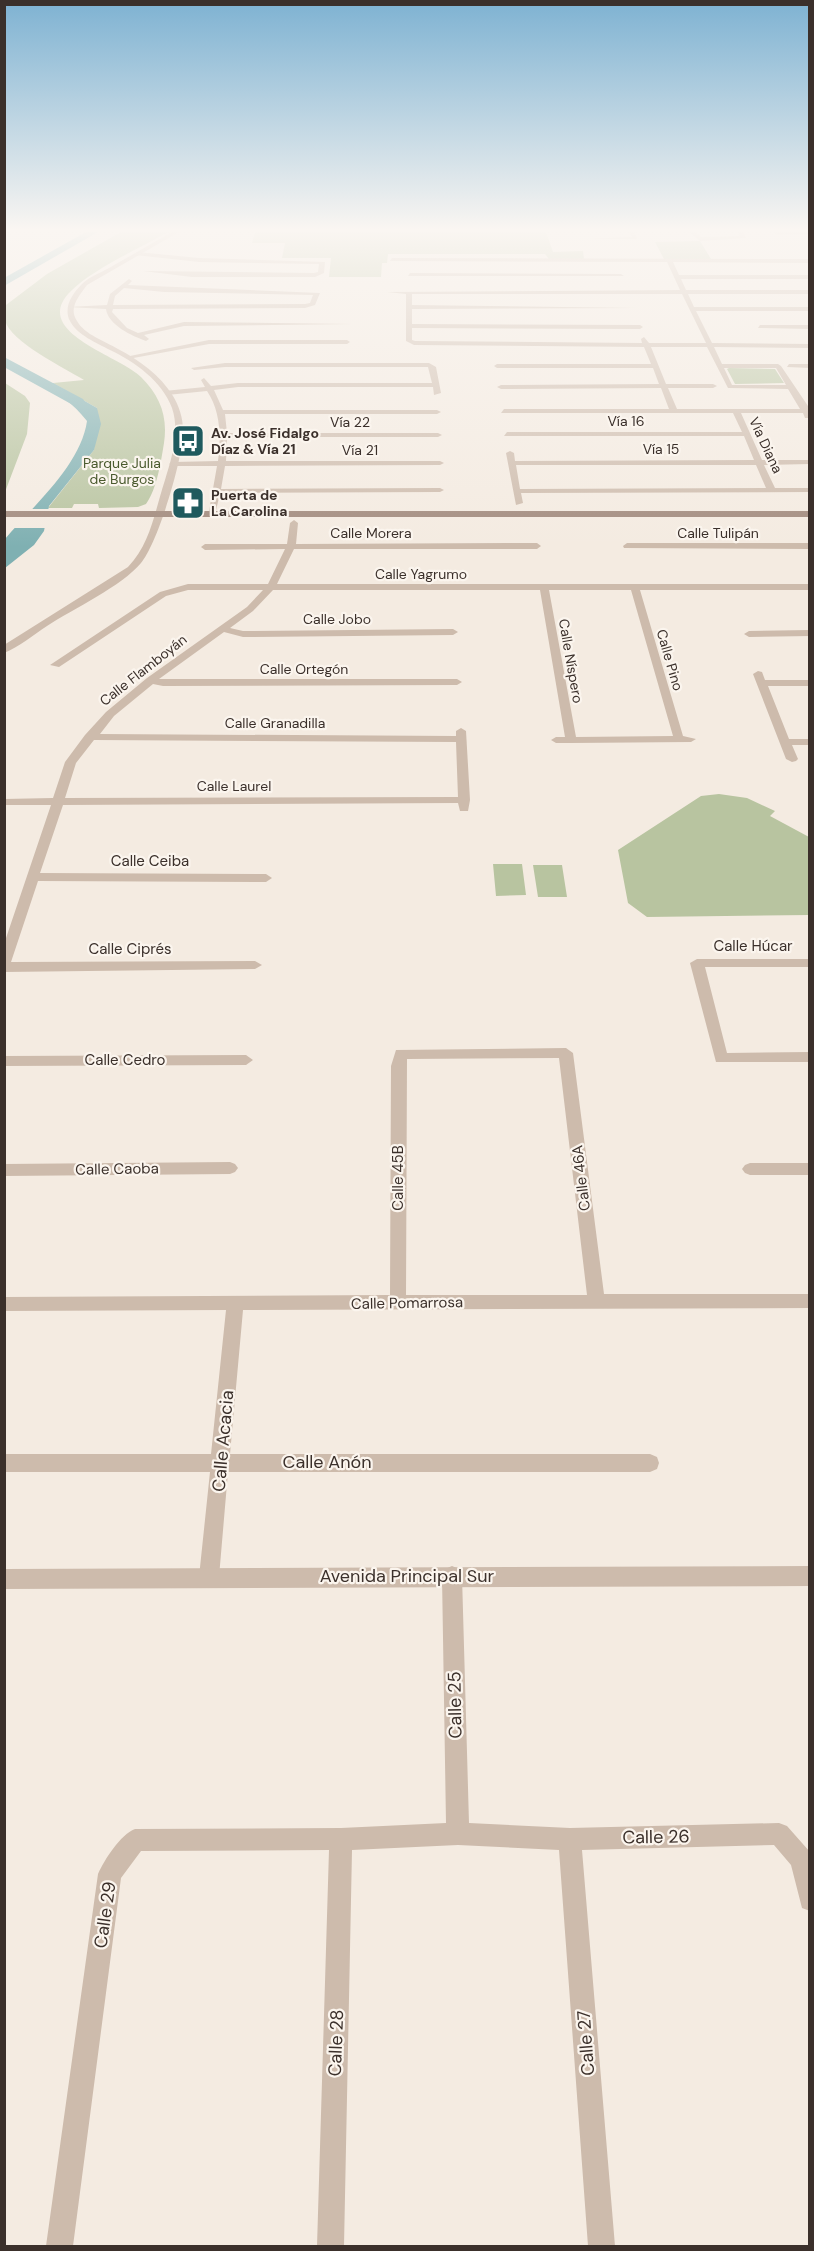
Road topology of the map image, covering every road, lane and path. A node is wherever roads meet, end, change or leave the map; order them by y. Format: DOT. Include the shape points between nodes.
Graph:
graph roads {
  1 [pos="94,337"];
  2 [pos="141,337"];
  3 [pos="348,337"];
  4 [pos="410,337"];
  5 [pos="644,337"];
  6 [pos="706,337"];
  7 [pos="766,337"];
  8 [pos="347,342"];
  9 [pos="647,345"];
  10 [pos="710,345"];
  11 [pos="771,346"];
  12 [pos="810,346"];
  13 [pos="165,348"];
  14 [pos="346,351"];
  15 [pos="128,357"];
  16 [pos="496,357"];
  17 [pos="186,363"];
  18 [pos="497,366"];
  19 [pos="656,366"];
  20 [pos="719,366"];
  21 [pos="789,366"];
  22 [pos="810,366"];
  23 [pos="194,368"];
  24 [pos="664,386"];
  25 [pos="713,386"];
  26 [pos="210,387"];
  27 [pos="791,387"];
  28 [pos="166,393"];
  29 [pos="436,393"];
  30 [pos="502,393"];
  31 [pos="437,411"];
  32 [pos="504,411"];
  33 [pos="674,411"];
  34 [pos="735,411"];
  35 [pos="807,411"];
  36 [pos="223,412"];
  37 [pos="810,419"];
  38 [pos="507,434"];
  39 [pos="746,434"];
  40 [pos="225,435"];
  41 [pos="438,435"];
  42 [pos="439,445"];
  43 [pos="759,462"];
  44 [pos="810,462"];
  45 [pos="512,463"];
  46 [pos="173,464"];
  47 [pos="221,464"];
  48 [pos="440,472"];
  49 [pos="810,490"];
  50 [pos="215,491"];
  51 [pos="517,491"];
  52 [pos="772,491"];
  53 [pos="441,501"];
  54 [pos="519,503"];
  55 [pos="5,513"];
  56 [pos="159,514"];
  57 [pos="810,514"];
  58 [pos="211,515"];
  59 [pos="810,521"];
  60 [pos="156,523"];
  61 [pos="294,523"];
  62 [pos="4,524"];
  63 [pos="537,546"];
  64 [pos="627,546"];
  65 [pos="810,546"];
  66 [pos="205,547"];
  67 [pos="291,547"];
  68 [pos="271,587"];
  69 [pos="544,587"];
  70 [pos="635,588"];
  71 [pos="810,588"];
  72 [pos="222,629"];
  73 [pos="453,632"];
  74 [pos="749,633"];
  75 [pos="810,633"];
  76 [pos="4,650"];
  77 [pos="59,667"];
  78 [pos="151,680"];
  79 [pos="457,682"];
  80 [pos="810,683"];
  81 [pos="89,737"];
  82 [pos="679,739"];
  83 [pos="691,739"];
  84 [pos="556,740"];
  85 [pos="571,740"];
  86 [pos="785,741"];
  87 [pos="810,741"];
  88 [pos="792,759"];
  89 [pos="58,801"];
  90 [pos="4,802"];
  91 [pos="464,805"];
  92 [pos="33,877"];
  93 [pos="266,878"];
  94 [pos="810,963"];
  95 [pos="255,965"];
  96 [pos="4,966"];
  97 [pos="566,1053"];
  98 [pos="810,1057"];
  99 [pos="246,1060"];
  100 [pos="4,1061"];
  101 [pos="230,1168"];
  102 [pos="750,1169"];
  103 [pos="810,1169"];
  104 [pos="4,1170"];
  105 [pos="810,1301"];
  106 [pos="596,1302"];
  107 [pos="398,1303"];
  108 [pos="4,1304"];
  109 [pos="235,1305"];
  110 [pos="221,1462"];
  111 [pos="4,1463"];
  112 [pos="650,1463"];
  113 [pos="452,1576"];
  114 [pos="810,1576"];
  115 [pos="209,1577"];
  116 [pos="4,1579"];
  117 [pos="458,1834"];
  118 [pos="341,1839"];
  119 [pos="570,1839"];
  120 [pos="810,1900"];
  121 [pos="59,2247"];
  122 [pos="331,2247"];
  123 [pos="602,2247"];
  1 -- 15 [label="street"];
  2 -- 13 [label="street"];
  3 -- 8 [label="street"];
  4 -- 9 [label="street" via="414,343"];
  5 -- 9 [label="street"];
  6 -- 10 [label="street"];
  7 -- 11 [label="street"];
  8 -- 13 [label="street" via="209,342"];
  8 -- 14 [label="street"];
  9 -- 10 [label="street"];
  9 -- 19 [label="street"];
  10 -- 11 [label="street"];
  10 -- 20 [label="street"];
  11 -- 12 [label="street"];
  13 -- 15 [label="street"];
  15 -- 28 [label="street" via="151,374"];
  16 -- 18 [label="street"];
  17 -- 23 [label="street"];
  18 -- 19 [label="street"];
  18 -- 30 [label="street"];
  19 -- 24 [label="street"];
  20 -- 27 [label="street" via="778,366"];
  20 -- 27 [label="street" via="730,387"];
  21 -- 22 [label="street"];
  23 -- 26 [label="street"];
  23 -- 29 [label="street" via="429,365 433,367"];
  24 -- 25 [label="street"];
  24 -- 30 [label="street"];
  24 -- 33 [label="street"];
  26 -- 28 [label="street"];
  26 -- 29 [label="street"];
  26 -- 36 [label="street"];
  27 -- 35 [label="street"];
  28 -- 46 [label="street" via="177,412 180,430"];
  29 -- 31 [label="street"];
  30 -- 32 [label="street"];
  31 -- 36 [label="street, Vía 22"];
  31 -- 41 [label="street"];
  32 -- 33 [label="street, Vía 16"];
  32 -- 38 [label="street"];
  33 -- 34 [label="street, Vía 16"];
  34 -- 35 [label="street, Vía 16"];
  34 -- 39 [label="street, Vía Diana"];
  35 -- 37 [label="street"];
  36 -- 40 [label="street"];
  38 -- 39 [label="street, Vía 16"];
  38 -- 45 [label="street"];
  39 -- 43 [label="street, Vía Diana"];
  40 -- 41 [label="street, Vía 22"];
  40 -- 47 [label="street"];
  41 -- 42 [label="street"];
  43 -- 44 [label="street, Vía 15"];
  43 -- 45 [label="street, Vía 15"];
  43 -- 52 [label="street, Vía Diana"];
  45 -- 51 [label="street"];
  46 -- 47 [label="street, Vía 21"];
  46 -- 56 [label="street"];
  47 -- 48 [label="street, Vía 21"];
  47 -- 50 [label="street"];
  48 -- 50 [label="street"];
  48 -- 53 [label="street"];
  49 -- 52 [label="street"];
  50 -- 58 [label="street"];
  51 -- 52 [label="street"];
  51 -- 54 [label="street"];
  55 -- 56 [label="main road"];
  56 -- 58 [label="main road"];
  56 -- 60 [label="street"];
  57 -- 58 [label="main road"];
  59 -- 61 [label="main road"];
  60 -- 61 [label="main road"];
  60 -- 62 [label="main road"];
  60 -- 76 [label="street" via="149,547 131,569"];
  61 -- 67 [label="street, Calle Flamboyán"];
  63 -- 67 [label="street, Calle Morera"];
  64 -- 65 [label="street, Calle Tulipán"];
  66 -- 67 [label="street, Calle Morera"];
  67 -- 68 [label="street, Calle Flamboyán"];
  68 -- 69 [label="street, Calle Yagrumo"];
  68 -- 72 [label="street, Calle Flamboyán"];
  68 -- 77 [label="street, Calle Yagrumo" via="175,589"];
  69 -- 70 [label="street, Calle Yagrumo"];
  69 -- 85 [label="street, Calle Níspero"];
  70 -- 71 [label="street, Calle Yagrumo"];
  70 -- 82 [label="street, Calle Pino"];
  72 -- 73 [label="street, Calle Jobo" via="243,634"];
  72 -- 78 [label="street, Calle Flamboyán"];
  74 -- 75 [label="street"];
  78 -- 79 [label="street, Calle Ortegón"];
  78 -- 81 [label="street, Calle Flamboyán"];
  80 -- 86 [label="street" via="760,679"];
  81 -- 89 [label="street, Calle Flamboyán" via="71,762"];
  81 -- 91 [label="street, Calle Granadilla" via="461,735"];
  82 -- 83 [label="street"];
  82 -- 85 [label="street"];
  84 -- 85 [label="street"];
  86 -- 87 [label="street"];
  86 -- 88 [label="street"];
  89 -- 90 [label="street, Calle Laurel"];
  89 -- 91 [label="street, Calle Laurel"];
  89 -- 92 [label="street, Calle Flamboyán"];
  92 -- 93 [label="street, Calle Ceiba"];
  92 -- 96 [label="street, Calle Flamboyán"];
  94 -- 98 [label="street, Calle Húcar" via="697,963 721,1058"];
  95 -- 96 [label="street, Calle Ciprés"];
  97 -- 106 [label="street, Calle 46A"];
  97 -- 107 [label="street, Calle 45B" via="401,1054"];
  99 -- 100 [label="street, Calle Cedro"];
  101 -- 104 [label="street, Calle Caoba"];
  102 -- 103 [label="street"];
  105 -- 106 [label="street, Calle Pomarrosa"];
  106 -- 107 [label="street, Calle Pomarrosa"];
  107 -- 109 [label="street, Calle Pomarrosa"];
  108 -- 109 [label="street, Calle Pomarrosa"];
  109 -- 110 [label="street, Calle Acacia"];
  110 -- 111 [label="street, Calle Anón"];
  110 -- 112 [label="street, Calle Anón"];
  110 -- 115 [label="street, Calle Acacia"];
  113 -- 114 [label="street, Avenida Principal Sur"];
  113 -- 115 [label="street, Avenida Principal Sur"];
  113 -- 117 [label="street, Calle 25"];
  115 -- 116 [label="street, Avenida Principal Sur"];
  117 -- 118 [label="street, Calle 29"];
  117 -- 119 [label="street, Calle 26"];
  118 -- 121 [label="street, Calle 29" via="135,1840 110,1874"];
  118 -- 122 [label="street, Calle 28"];
  119 -- 120 [label="street, Calle 26" via="779,1834 801,1859"];
  119 -- 123 [label="street, Calle 27"];
}
